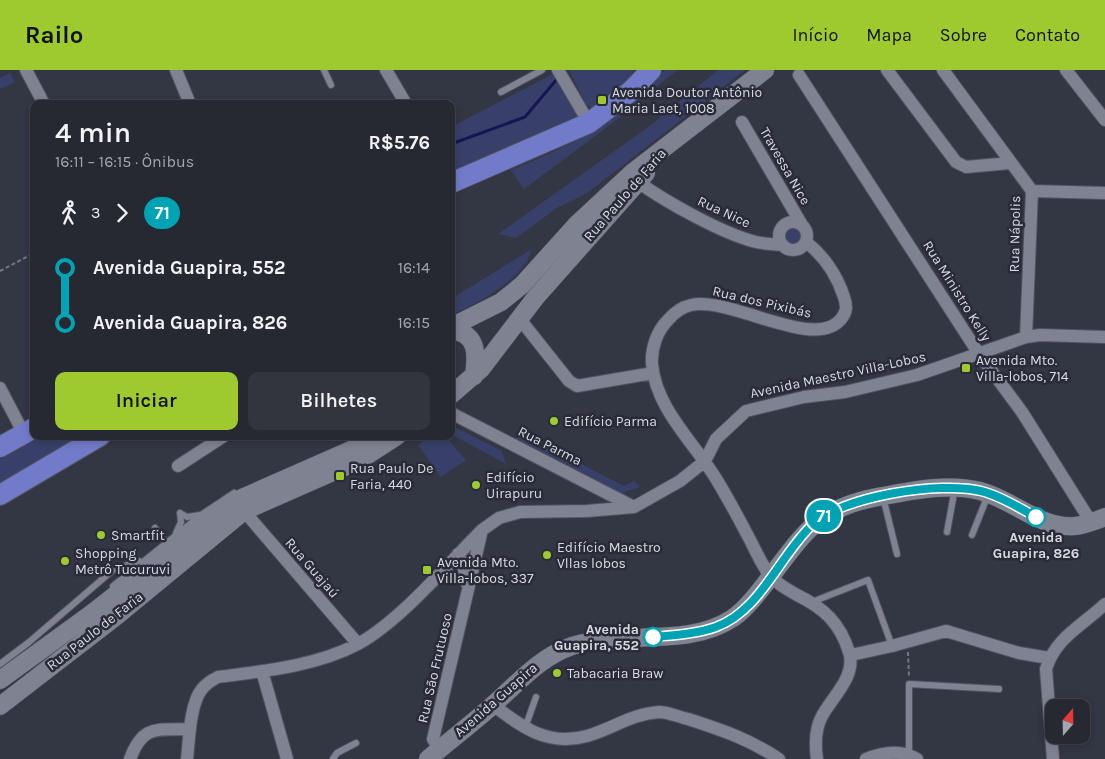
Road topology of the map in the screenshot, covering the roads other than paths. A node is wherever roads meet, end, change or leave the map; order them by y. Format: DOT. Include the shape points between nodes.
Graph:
graph roads {
  1 [pos="26,70"];
  2 [pos="176,70"];
  3 [pos="324,70"];
  4 [pos="386,70"];
  5 [pos="542,70"];
  6 [pos="558,70"];
  7 [pos="641,70"];
  8 [pos="651,70"];
  9 [pos="765,70"];
  10 [pos="887,70"];
  11 [pos="942,70"];
  12 [pos="1066,70"];
  13 [pos="799,75"];
  14 [pos="331,86"];
  15 [pos="631,91"];
  16 [pos="502,92"];
  17 [pos="42,100"];
  18 [pos="188,100"];
  19 [pos="404,100"];
  20 [pos="1105,120"];
  21 [pos="742,122"];
  22 [pos="589,124"];
  23 [pos="669,143"];
  24 [pos="1010,163"];
  25 [pos="455,181"];
  26 [pos="638,182"];
  27 [pos="1032,191"];
  28 [pos="1105,192"];
  29 [pos="655,195"];
  30 [pos="623,199"];
  31 [pos="802,225"];
  32 [pos="806,242"];
  33 [pos="783,244"];
  34 [pos="519,318"];
  35 [pos="455,327"];
  36 [pos="455,330"];
  37 [pos="1026,337"];
  38 [pos="1105,337"];
  39 [pos="979,354"];
  40 [pos="653,373"];
  41 [pos="474,376"];
  42 [pos="0,388"];
  43 [pos="455,392"];
  44 [pos="455,415"];
  45 [pos="29,431"];
  46 [pos="93,440"];
  47 [pos="218,440"];
  48 [pos="367,440"];
  49 [pos="391,440"];
  50 [pos="0,447"];
  51 [pos="705,461"];
  52 [pos="178,466"];
  53 [pos="955,487"];
  54 [pos="255,490"];
  55 [pos="989,494"];
  56 [pos="0,495"];
  57 [pos="883,496"];
  58 [pos="634,507"];
  59 [pos="244,511"];
  60 [pos="201,514"];
  61 [pos="1098,520"];
  62 [pos="155,528"];
  63 [pos="482,530"];
  64 [pos="947,532"];
  65 [pos="972,534"];
  66 [pos="173,538"];
  67 [pos="164,551"];
  68 [pos="458,554"];
  69 [pos="897,554"];
  70 [pos="144,560"];
  71 [pos="771,576"];
  72 [pos="468,592"];
  73 [pos="812,602"];
  74 [pos="1105,604"];
  75 [pos="91,614"];
  76 [pos="358,644"];
  77 [pos="892,646"];
  78 [pos="851,655"];
  79 [pos="1049,658"];
  80 [pos="0,664"];
  81 [pos="18,666"];
  82 [pos="262,671"];
  83 [pos="0,680"];
  84 [pos="29,682"];
  85 [pos="999,689"];
  86 [pos="536,697"];
  87 [pos="493,705"];
  88 [pos="0,706"];
  89 [pos="525,729"];
  90 [pos="190,730"];
  91 [pos="356,743"];
  92 [pos="434,754"];
  93 [pos="913,756"];
  94 [pos="130,759"];
  95 [pos="187,759"];
  96 [pos="287,759"];
  97 [pos="333,759"];
  98 [pos="779,759"];
  99 [pos="817,759"];
  100 [pos="866,759"];
  101 [pos="1054,759"];
  1 -- 17 [label="street"];
  2 -- 18 [label="street"];
  3 -- 14 [label="lane"];
  4 -- 19 [label="street"];
  5 -- 16 [label="lane"];
  6 -- 22 [label="street"];
  7 -- 15 [label="street"];
  8 -- 15 [label="main road"];
  9 -- 23 [label="street"];
  10 -- 24 [label="street" via="959,165 972,167"];
  11 -- 24 [label="street, Rua Nápolis"];
  12 -- 20 [label="street"];
  13 -- 39 [label="street, Rua Ministro Kelly"];
  15 -- 22 [label="main road"];
  21 -- 31 [label="street, Travessa Nice"];
  22 -- 25 [label="main road"];
  23 -- 26 [label="street, Rua Paulo de Faria"];
  23 -- 35 [label="street, Rua Paulo de Faria" via="577,224 522,285 501,302"];
  24 -- 27 [label="street, Rua Nápolis"];
  26 -- 29 [label="street, Rua Nice"];
  26 -- 30 [label="street, Rua Paulo de Faria"];
  27 -- 28 [label="street"];
  27 -- 37 [label="street, Rua Nápolis"];
  29 -- 30 [label="street"];
  29 -- 33 [label="street, Rua Nice" via="733,235 758,243"];
  30 -- 34 [label="street, Rua Paulo de Faria"];
  31 -- 32 [label="street" via="807,232"];
  31 -- 33 [label="street" via="793,222 785,225 780,232"];
  32 -- 33 [label="street" via="795,250"];
  32 -- 40 [label="street, Rua dos Pixibás" via="824,258 847,306 833,327 805,330 721,306 691,305 680,309 662,326 652,352"];
  34 -- 40 [label="street" via="569,381 577,386"];
  34 -- 41 [label="street, Rua Paulo de Faria"];
  36 -- 41 [label="street" via="466,334 474,343"];
  37 -- 38 [label="street, Avenida Maestro Villa-Lobos"];
  37 -- 39 [label="street, Avenida Maestro Villa-Lobos"];
  39 -- 51 [label="street, Avenida Maestro Villa-Lobos" via="881,384 746,410 716,439"];
  39 -- 61 [label="street, Rua Ministro Kelly"];
  40 -- 51 [label="street, Rua dos Pixibás" via="678,426"];
  41 -- 43 [label="street, Rua Paulo de Faria"];
  42 -- 45 [label="street"];
  44 -- 58 [label="street, Rua Parma"];
  45 -- 50 [label="main road"];
  46 -- 56 [label="main road"];
  47 -- 52 [label="street"];
  48 -- 54 [label="street, Rua Paulo de Faria" via="351,450"];
  49 -- 59 [label="street, Rua Paulo de Faria" via="360,460"];
  51 -- 58 [label="street, Avenida Maestro Villa-Lobos" via="680,481"];
  51 -- 71 [label="street, Rua dos Pixibás"];
  53 -- 55 [label="street, Avenida Guapira"];
  53 -- 57 [label="street, Avenida Guapira"];
  53 -- 64 [label="lane"];
  54 -- 60 [label="lane" via="233,493"];
  54 -- 67 [label="street, Rua Paulo de Faria"];
  55 -- 61 [label="street, Avenida Guapira" via="1055,524 1074,526"];
  55 -- 65 [label="lane"];
  57 -- 69 [label="lane"];
  57 -- 71 [label="street, Avenida Guapira" via="852,504 811,525"];
  58 -- 63 [label="street, Avenida Maestro Villa-Lobos" via="520,512 499,518"];
  59 -- 76 [label="street, Rua Guajaú"];
  59 -- 84 [label="street, Rua Paulo de Faria" via="114,618"];
  60 -- 66 [label="lane"];
  60 -- 66 [label="lane" via="186,517 180,513 180,525"];
  62 -- 67 [label="lane"];
  63 -- 68 [label="street, Avenida Maestro Villa-Lobos"];
  63 -- 72 [label="street, Rua São Frutuoso"];
  66 -- 67 [label="lane"];
  67 -- 70 [label="lane"];
  67 -- 70 [label="lane"];
  67 -- 75 [label="street, Rua Paulo de Faria"];
  68 -- 72 [label="street, Rua São Frutuoso"];
  68 -- 76 [label="street, Avenida Maestro Villa-Lobos" via="388,623"];
  70 -- 75 [label="lane" via="105,594"];
  70 -- 80 [label="lane" via="113,570"];
  71 -- 73 [label="street"];
  71 -- 87 [label="street, Avenida Guapira" via="753,599 726,622 681,635 574,645 541,661"];
  72 -- 92 [label="street, Rua São Frutuoso" via="433,740"];
  73 -- 77 [label="lane" via="868,580"];
  73 -- 78 [label="street" via="833,618"];
  74 -- 79 [label="street" via="1062,639"];
  75 -- 81 [label="street, Rua Paulo de Faria"];
  76 -- 82 [label="street, Avenida Maestro Villa-Lobos" via="294,666"];
  77 -- 78 [label="street"];
  77 -- 79 [label="street" via="950,631 1018,653"];
  78 -- 99 [label="street" via="848,674 821,717 816,732"];
  79 -- 101 [label="street" via="1046,669"];
  81 -- 83 [label="street, Rua Paulo de Faria"];
  81 -- 84 [label="street" via="19,675"];
  82 -- 90 [label="street, Avenida Maestro Villa-Lobos" via="218,677 209,682 201,690"];
  82 -- 96 [label="street"];
  84 -- 88 [label="street, Rua Paulo de Faria"];
  85 -- 93 [label="lane" via="909,684"];
  86 -- 89 [label="lane"];
  87 -- 89 [label="street"];
  87 -- 92 [label="street, Avenida Guapira"];
  89 -- 98 [label="street" via="568,739 587,736 641,714 662,712 740,736"];
  90 -- 94 [label="street" via="152,730 139,739"];
  90 -- 95 [label="street, Avenida Maestro Villa-Lobos"];
  91 -- 97 [label="lane" via="337,753"];
  93 -- 100 [label="street" via="898,752"];
}
